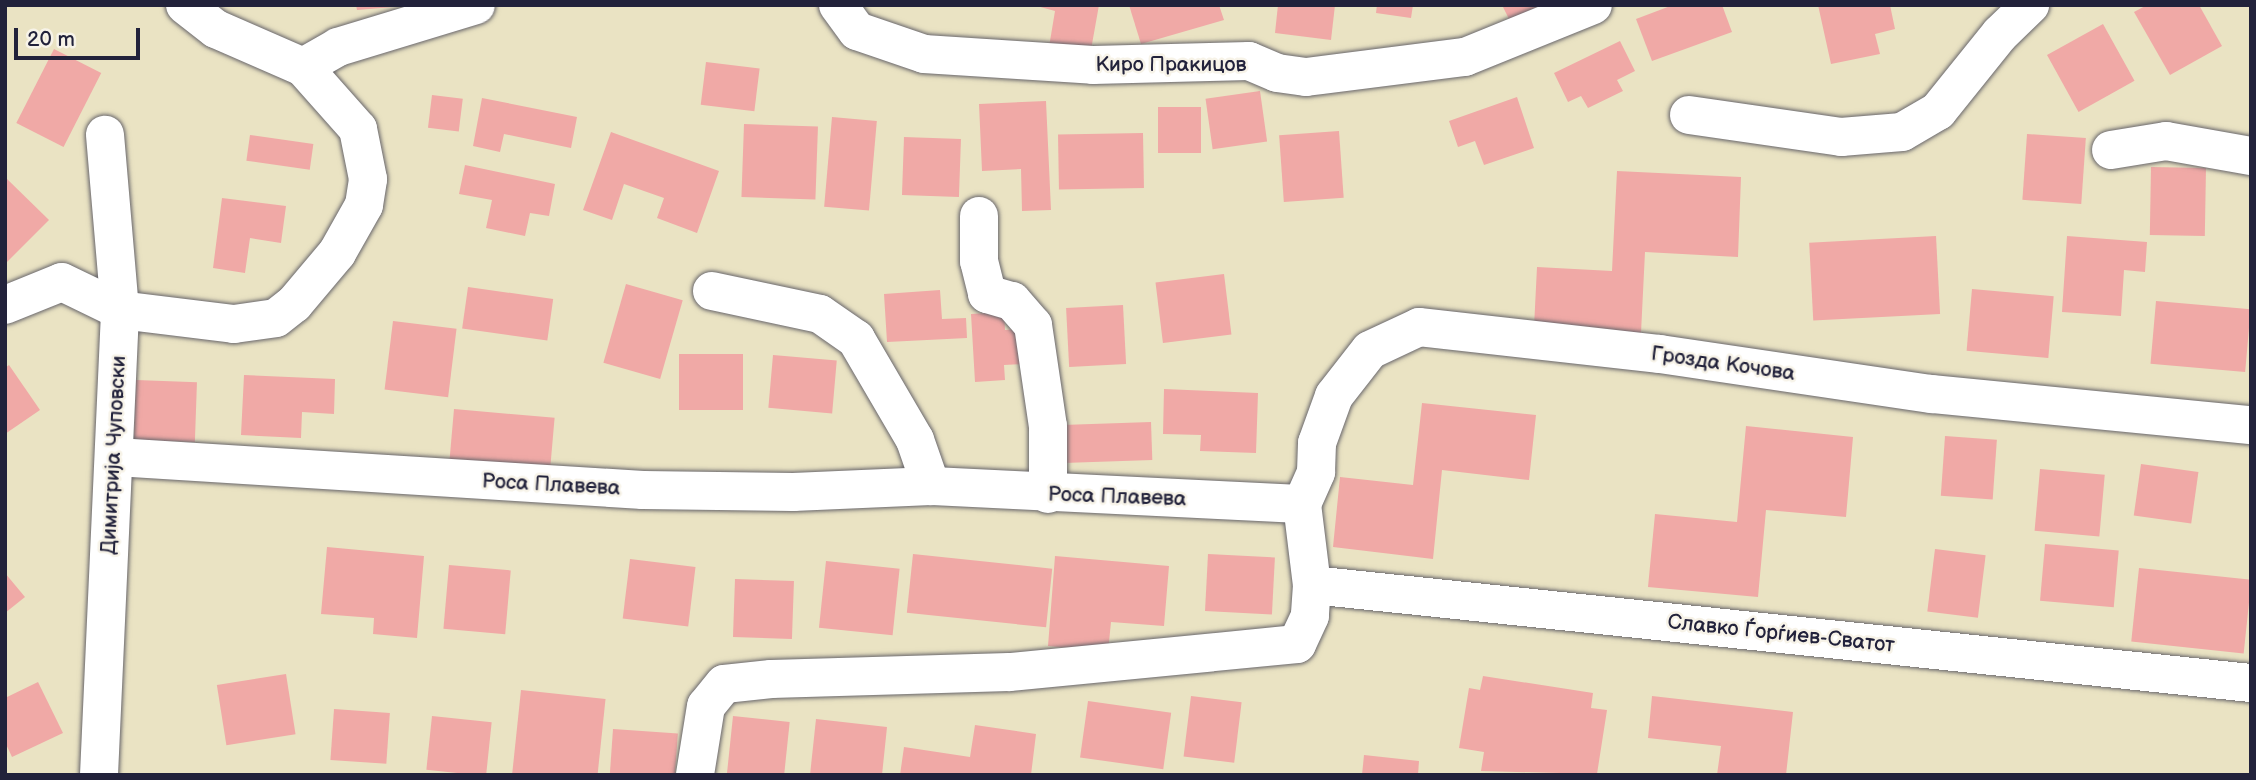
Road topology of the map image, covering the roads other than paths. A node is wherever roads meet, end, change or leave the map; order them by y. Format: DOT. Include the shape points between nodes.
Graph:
graph roads {
  1 [pos="185,5"];
  2 [pos="476,5"];
  3 [pos="838,5"];
  4 [pos="1593,5"];
  5 [pos="2030,5"];
  6 [pos="303,67"];
  7 [pos="1689,115"];
  8 [pos="105,135"];
  9 [pos="2110,150"];
  10 [pos="2251,156"];
  11 [pos="979,216"];
  12 [pos="712,290"];
  13 [pos="5,305"];
  14 [pos="120,310"];
  15 [pos="2251,425"];
  16 [pos="117,457"];
  17 [pos="931,486"];
  18 [pos="1048,494"];
  19 [pos="1302,503"];
  20 [pos="1312,585"];
  21 [pos="2251,683"];
  22 [pos="99,775"];
  23 [pos="695,775"];
  1 -- 6 [label="street" via="216,29"];
  2 -- 6 [label="street" via="338,47"];
  3 -- 4 [label="street, Киро Пракицов" via="857,31 924,54 1093,65 1249,61 1277,73 1307,77 1465,57"];
  5 -- 7 [label="street" via="2000,34 1938,111 1902,132 1841,137"];
  6 -- 14 [label="street" via="358,129 367,157 364,205 337,253 295,304 276,318 234,324"];
  8 -- 14 [label="street, Димитрија Чуповски"];
  9 -- 10 [label="street" via="2166,141"];
  11 -- 18 [label="street" via="979,261 987,294 1012,301 1033,325 1048,426"];
  12 -- 17 [label="street" via="820,314 856,340 915,440"];
  13 -- 14 [label="street" via="62,282"];
  14 -- 16 [label="street, Димитрија Чуповски"];
  15 -- 19 [label="street, Грозда Кочова" via="1933,394 1660,354 1419,327 1370,351 1334,396 1317,443 1316,472"];
  16 -- 17 [label="street, Роса Плавева" via="643,490 793,492"];
  16 -- 22 [label="street, Димитрија Чуповски" via="108,517 108,620"];
  17 -- 18 [label="street, Роса Плавева"];
  18 -- 19 [label="street, Роса Плавева"];
  19 -- 20 [label="street"];
  20 -- 21 [label="street, Славко Ѓорѓиев-Сватот"];
  20 -- 23 [label="street" via="1310,615 1297,644 1009,672 724,684 706,706"];
}
